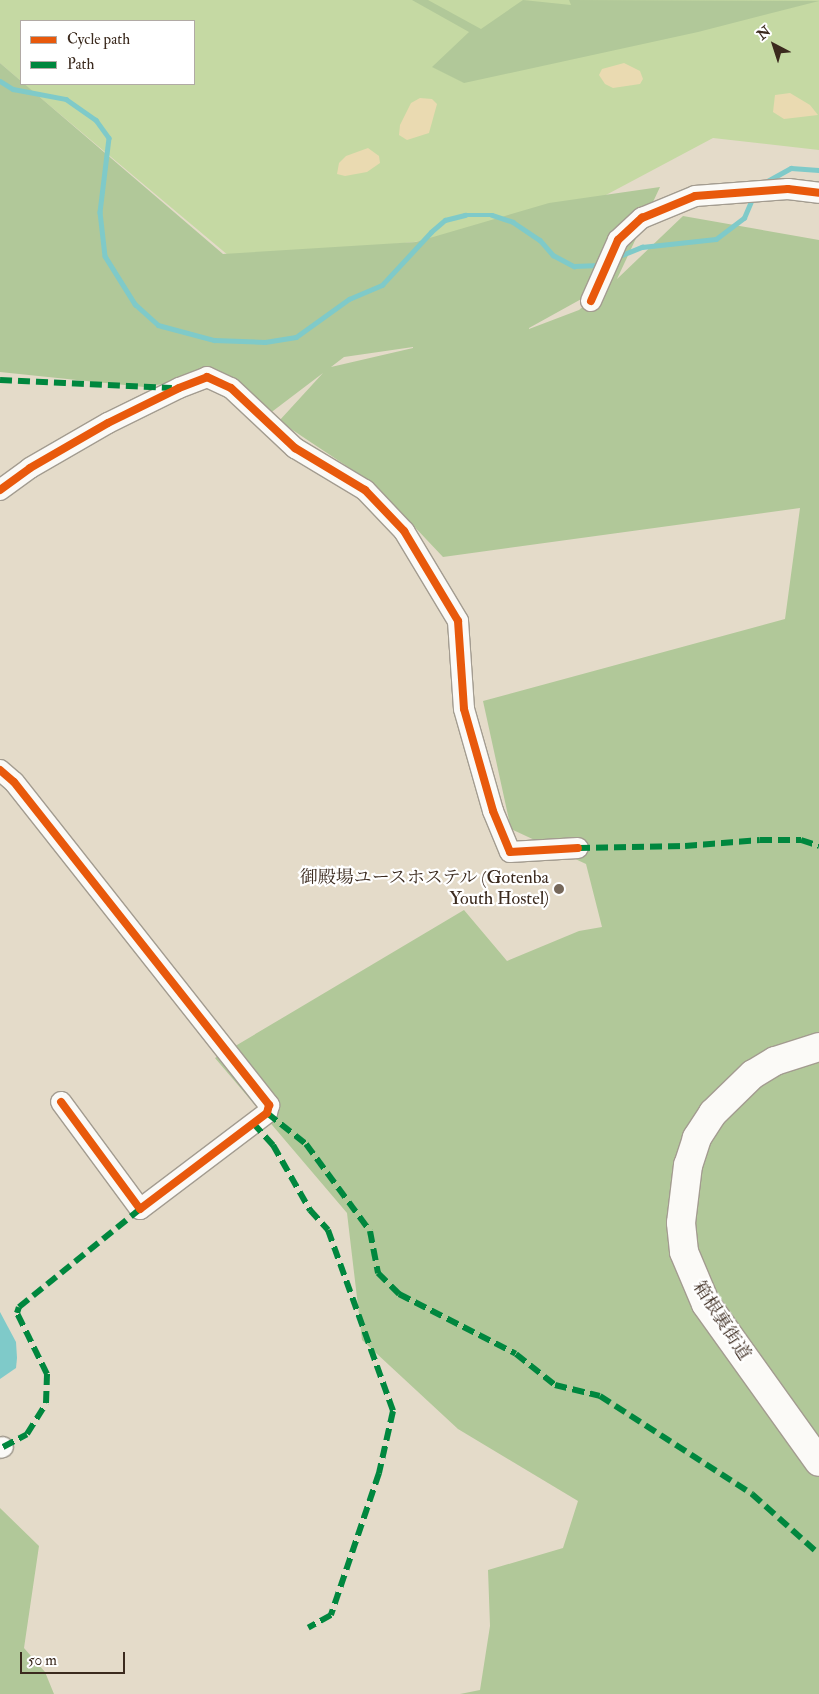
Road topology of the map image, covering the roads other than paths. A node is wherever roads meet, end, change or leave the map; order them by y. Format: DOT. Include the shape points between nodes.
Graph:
graph roads {
  1 [pos="819,194"];
  2 [pos="591,301"];
  3 [pos="0,490"];
  4 [pos="0,770"];
  5 [pos="578,848"];
  6 [pos="819,1047"];
  7 [pos="61,1102"];
  8 [pos="819,1462"];
  1 -- 2 [label="street" via="782,190 695,196 642,218 618,240"];
  3 -- 5 [label="street" via="30,468 178,388 207,377 231,388 295,448 365,490 404,531 458,622 464,709 493,811 510,852"];
  4 -- 7 [label="street" via="14,782 269,1105 266,1113 140,1209"];
  6 -- 8 [label="highway, 箱根裏街道" via="775,1061 753,1074 713,1114 697,1138 688,1165 681,1223 684,1252 706,1304"];
}
